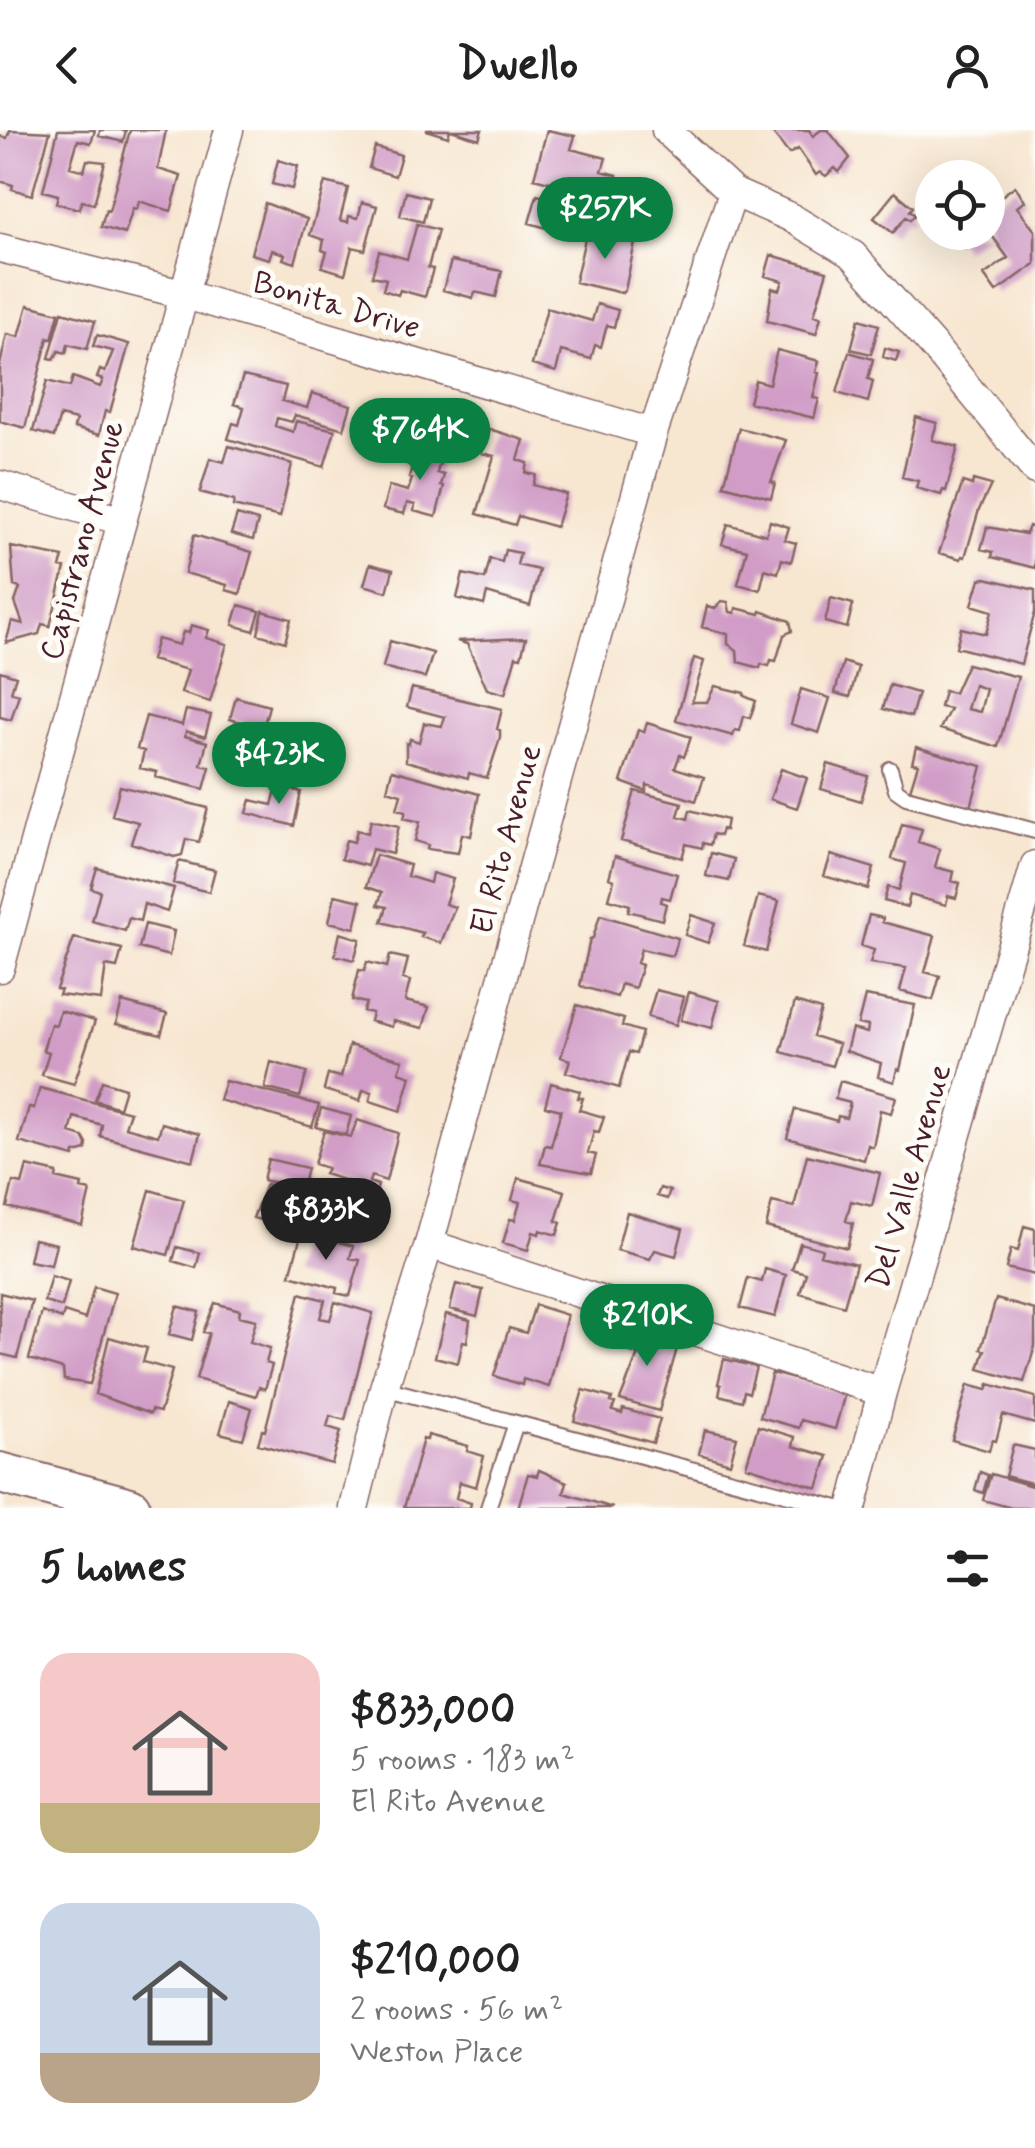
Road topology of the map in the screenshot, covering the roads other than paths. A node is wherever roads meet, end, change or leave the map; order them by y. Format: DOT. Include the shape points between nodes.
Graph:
graph roads {
  1 [pos="228,130"];
  2 [pos="666,130"];
  3 [pos="734,192"];
  4 [pos="0,248"];
  5 [pos="186,296"];
  6 [pos="654,433"];
  7 [pos="1035,470"];
  8 [pos="0,485"];
  9 [pos="122,521"];
  10 [pos="890,769"];
  11 [pos="1035,831"];
  12 [pos="1035,865"];
  13 [pos="0,968"];
  14 [pos="429,1244"];
  15 [pos="384,1388"];
  16 [pos="882,1392"];
  17 [pos="516,1423"];
  18 [pos="0,1473"];
  19 [pos="130,1508"];
  20 [pos="354,1508"];
  21 [pos="488,1508"];
  22 [pos="838,1508"];
  23 [pos="852,1508"];
  1 -- 5 [label="street, Capistrano Avenue"];
  2 -- 3 [label="street"];
  3 -- 6 [label="street, El Rito Avenue"];
  3 -- 7 [label="street" via="852,254"];
  4 -- 5 [label="street, Bonita Drive"];
  5 -- 6 [label="street, Bonita Drive"];
  5 -- 9 [label="street, Capistrano Avenue"];
  6 -- 14 [label="street, El Rito Avenue"];
  8 -- 9 [label="street"];
  9 -- 13 [label="street, Capistrano Avenue"];
  10 -- 11 [label="lane" via="896,790 906,797"];
  12 -- 16 [label="street, Del Valle Avenue"];
  14 -- 15 [label="street, El Rito Avenue"];
  14 -- 16 [label="street"];
  15 -- 17 [label="lane"];
  15 -- 20 [label="street, El Rito Avenue"];
  16 -- 23 [label="street, Del Valle Avenue"];
  17 -- 21 [label="lane"];
  17 -- 22 [label="lane"];
  18 -- 19 [label="main road"];
}
